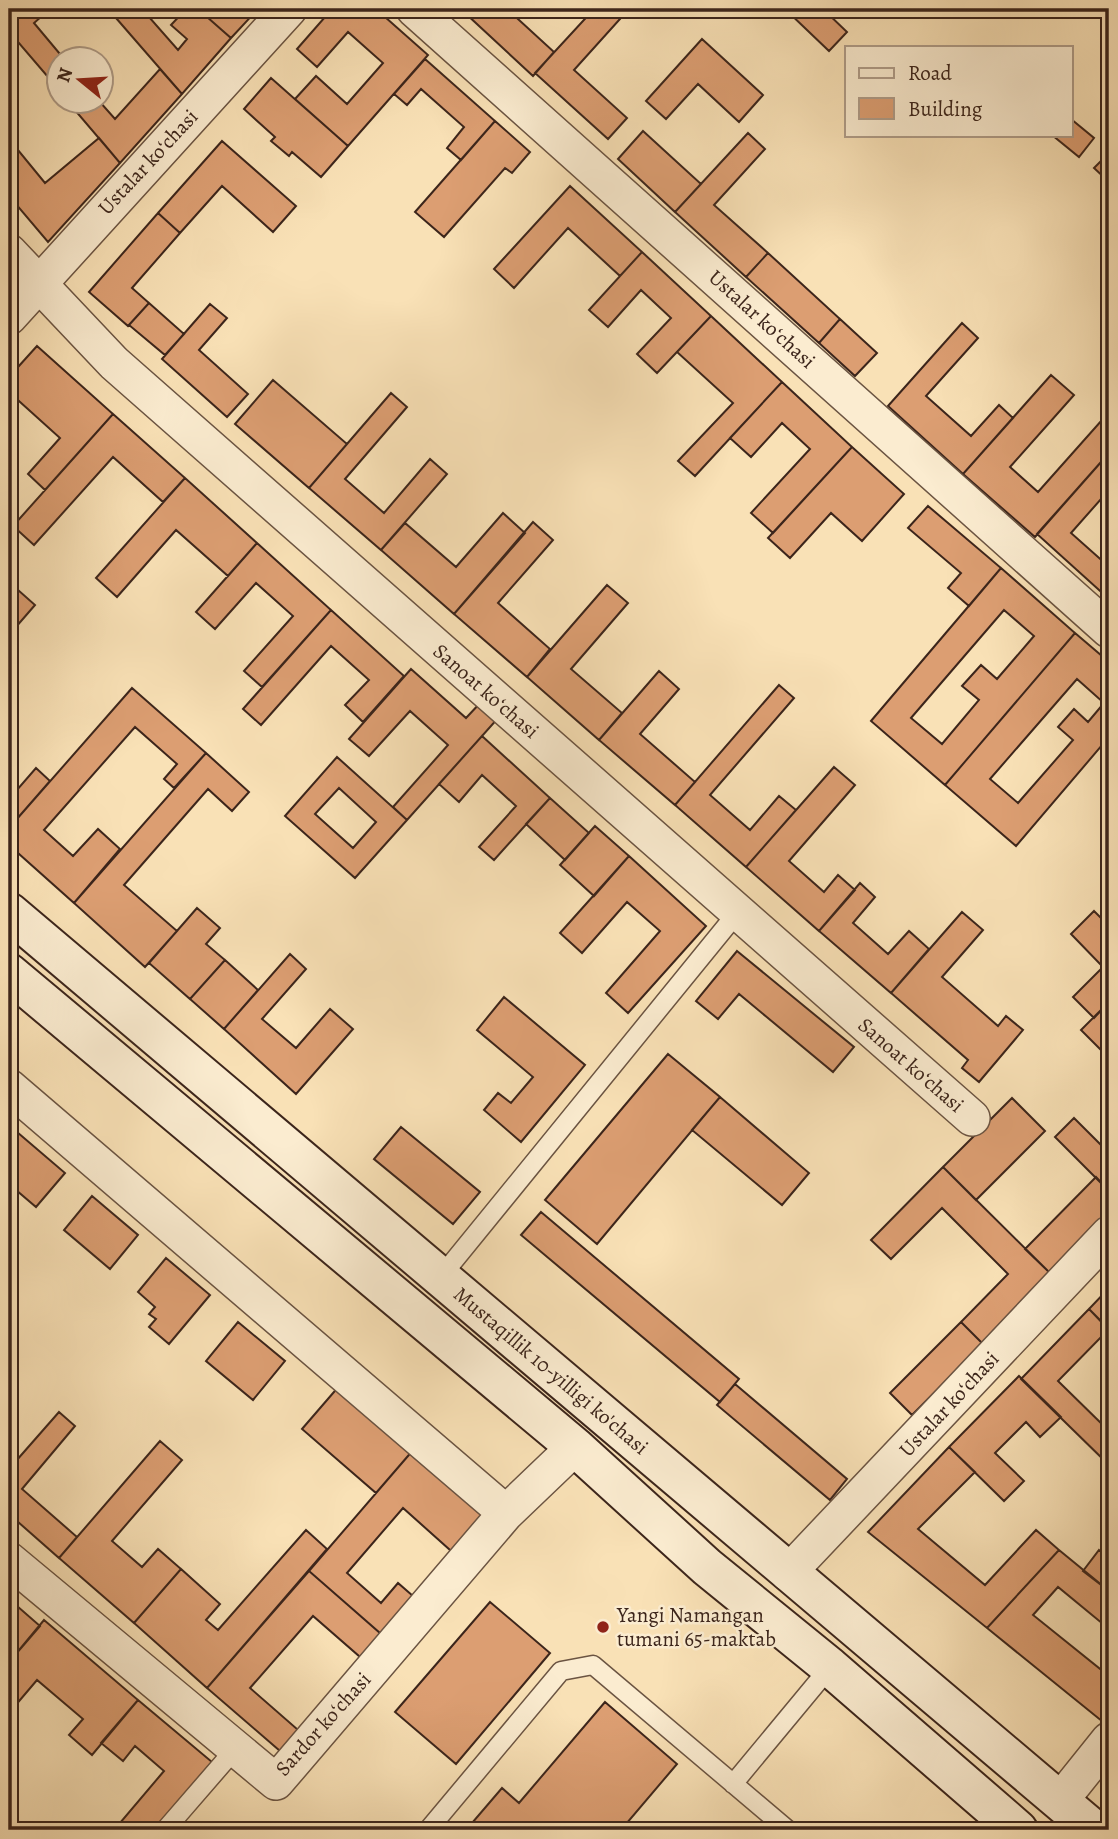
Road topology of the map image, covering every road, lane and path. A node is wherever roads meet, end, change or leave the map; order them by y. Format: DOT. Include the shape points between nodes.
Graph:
graph roads {
  1 [pos="289,9"];
  2 [pos="414,9"];
  3 [pos="9,253"];
  4 [pos="37,284"];
  5 [pos="9,317"];
  6 [pos="1109,630"];
  7 [pos="9,912"];
  8 [pos="737,913"];
  9 [pos="9,973"];
  10 [pos="9,1087"];
  11 [pos="972,1118"];
  12 [pos="1109,1234"];
  13 [pos="439,1279"];
  14 [pos="575,1447"];
  15 [pos="506,1513"];
  16 [pos="9,1560"];
  17 [pos="788,1573"];
  18 [pos="830,1667"];
  19 [pos="1109,1740"];
  20 [pos="236,1748"];
  21 [pos="733,1784"];
  22 [pos="1060,1801"];
  23 [pos="1090,1829"];
  24 [pos="165,1830"];
  25 [pos="428,1830"];
  26 [pos="788,1830"];
  27 [pos="1018,1830"];
  1 -- 4 [label="street, Ustalar koʻchasi"];
  2 -- 6 [label="street, Ustalar koʻchasi"];
  3 -- 4 [label="street, Sanoat koʻchasi"];
  4 -- 5 [label="street, Ustalar koʻchasi"];
  4 -- 8 [label="street, Sanoat koʻchasi" via="114,363"];
  7 -- 13 [label="main road, Mustaqillik 10-yilligi ko'chasi"];
  8 -- 11 [label="street, Sanoat koʻchasi"];
  8 -- 13 [label="lane"];
  9 -- 14 [label="main road, Mustaqillik 10-yilligi ko'chasi"];
  10 -- 15 [label="street"];
  12 -- 17 [label="street, Ustalar koʻchasi"];
  13 -- 17 [label="main road, Mustaqillik 10-yilligi ko'chasi"];
  14 -- 15 [label="street, Sardor koʻchasi"];
  14 -- 18 [label="main road, Mustaqillik 10-yilligi ko'chasi" via="707,1567"];
  15 -- 20 [label="street, Sardor koʻchasi" via="276,1782"];
  16 -- 20 [label="street, Sardor koʻchasi"];
  17 -- 22 [label="main road, Mustaqillik 10-yilligi ko'chasi"];
  18 -- 21 [label="lane"];
  18 -- 27 [label="main road, Mustaqillik 10-yilligi ko'chasi"];
  19 -- 22 [label="street"];
  20 -- 24 [label="lane"];
  21 -- 25 [label="lane" via="593,1665 561,1671"];
  21 -- 26 [label="lane"];
  22 -- 23 [label="main road, Mustaqillik 10-yilligi ko'chasi"];
}
